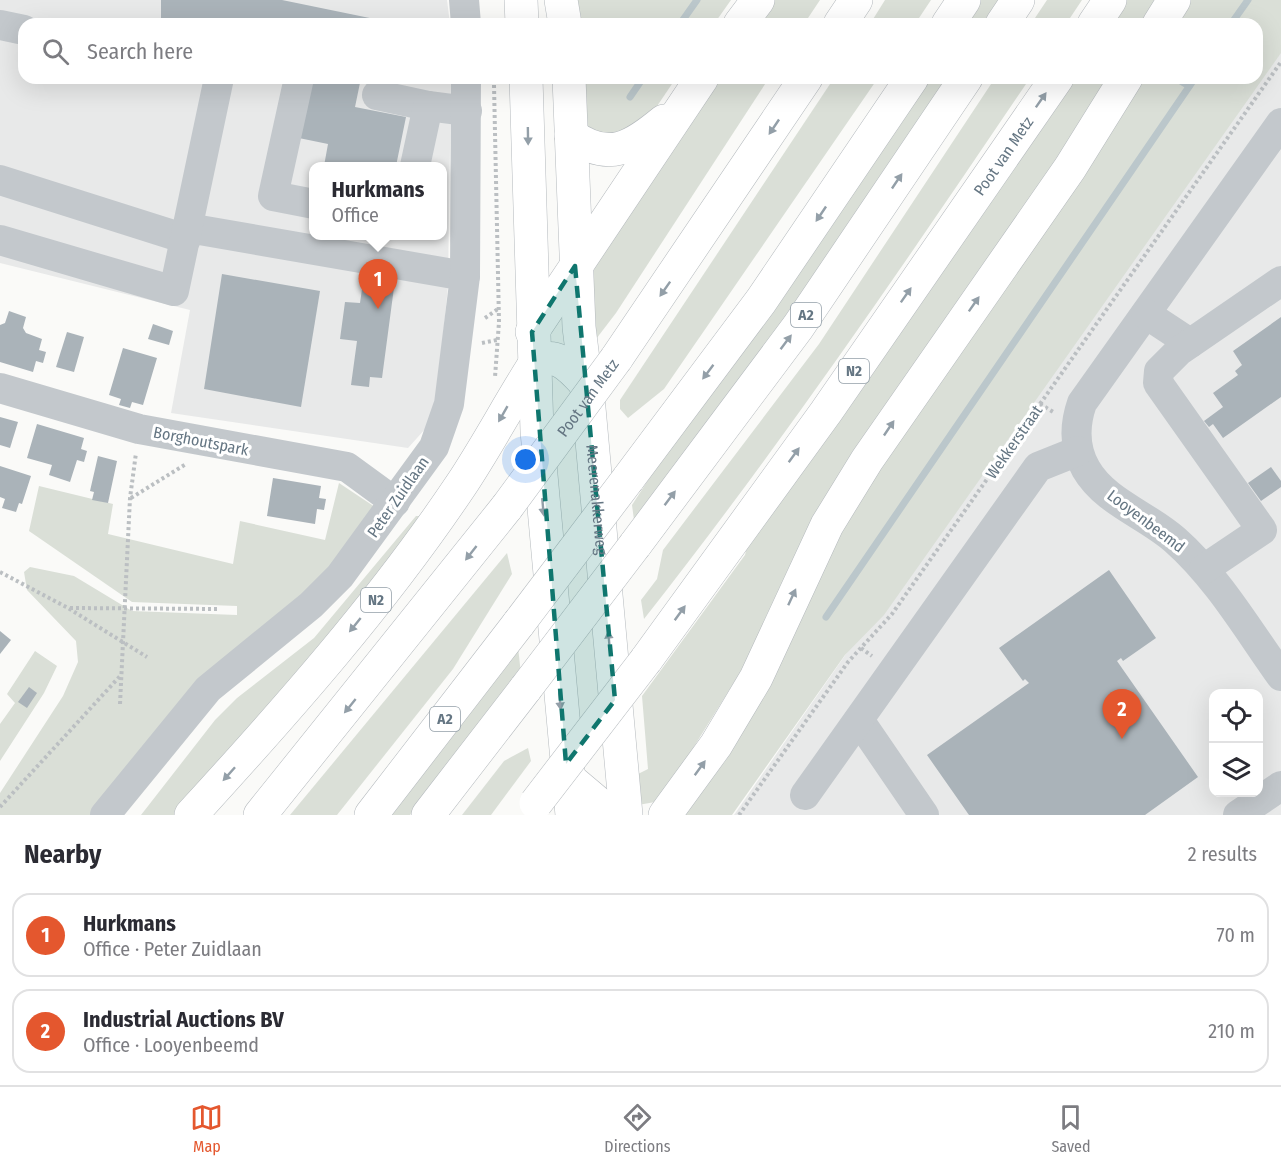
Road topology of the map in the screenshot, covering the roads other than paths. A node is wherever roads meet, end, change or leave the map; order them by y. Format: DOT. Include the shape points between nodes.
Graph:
graph roads {
  1 [pos="464,0"];
  2 [pos="521,0"];
  3 [pos="561,0"];
  4 [pos="758,0"];
  5 [pos="856,0"];
  6 [pos="964,0"];
  7 [pos="1018,0"];
  8 [pos="1110,0"];
  9 [pos="1174,0"];
  10 [pos="466,18"];
  11 [pos="522,18"];
  12 [pos="564,18"];
  13 [pos="744,18"];
  14 [pos="844,18"];
  15 [pos="952,18"];
  16 [pos="1006,18"];
  17 [pos="1098,18"];
  18 [pos="1163,18"];
  19 [pos="0,25"];
  20 [pos="18,29"];
  21 [pos="218,84"];
  22 [pos="298,84"];
  23 [pos="466,84"];
  24 [pos="526,84"];
  25 [pos="569,84"];
  26 [pos="698,84"];
  27 [pos="802,84"];
  28 [pos="908,84"];
  29 [pos="962,84"];
  30 [pos="1053,84"];
  31 [pos="1122,84"];
  32 [pos="377,95"];
  33 [pos="428,106"];
  34 [pos="681,107"];
  35 [pos="467,111"];
  36 [pos="1281,123"];
  37 [pos="571,135"];
  38 [pos="416,162"];
  39 [pos="0,180"];
  40 [pos="309,203"];
  41 [pos="454,231"];
  42 [pos="187,234"];
  43 [pos="0,240"];
  44 [pos="575,266"];
  45 [pos="465,276"];
  46 [pos="1281,280"];
  47 [pos="1146,314"];
  48 [pos="532,332"];
  49 [pos="1190,343"];
  50 [pos="534,365"];
  51 [pos="587,386"];
  52 [pos="0,388"];
  53 [pos="1078,451"];
  54 [pos="395,502"];
  55 [pos="1204,569"];
  56 [pos="1281,676"];
  57 [pos="865,712"];
  58 [pos="567,777"];
  59 [pos="1281,786"];
  60 [pos="805,795"];
  61 [pos="531,809"];
  62 [pos="105,815"];
  63 [pos="191,815"];
  64 [pos="260,815"];
  65 [pos="371,815"];
  66 [pos="428,815"];
  67 [pos="572,815"];
  68 [pos="625,815"];
  69 [pos="665,815"];
  70 [pos="924,815"];
  71 [pos="1238,815"];
  1 -- 10 [label="street"];
  2 -- 11 [label="main road"];
  3 -- 12 [label="main road"];
  4 -- 13 [label="main road"];
  5 -- 14 [label="main road"];
  6 -- 15 [label="main road"];
  7 -- 16 [label="main road"];
  8 -- 17 [label="main road"];
  9 -- 18 [label="main road"];
  19 -- 20 [label="street"];
  21 -- 42 [label="street"];
  22 -- 40 [label="street" via="273,196"];
  23 -- 35 [label="street, Peter Zuidlaan"];
  24 -- 48 [label="main road, one-way"];
  25 -- 37 [label="main road, Meerenakkerweg"];
  26 -- 34 [label="main road"];
  27 -- 64 [label="main road, Poot van Metz, one-way, bridge" via="616,359 507,507"];
  28 -- 65 [label="main road, A2, one-way, bridge" via="761,301"];
  66 -- 29 [label="main road, A2, one-way, bridge" via="798,327"];
  61 -- 30 [label="main road, Poot van Metz / N2, one-way, bridge" via="646,660 826,412"];
  69 -- 31 [label="main road, one-way" via="716,745 756,678 827,525 867,460 1070,168"];
  32 -- 33 [label="street"];
  33 -- 35 [label="street"];
  33 -- 38 [label="street"];
  34 -- 37 [label="main road" via="638,142 621,149 592,147"];
  34 -- 44 [label="main road"];
  35 -- 41 [label="street, Peter Zuidlaan"];
  36 -- 47 [label="street"];
  37 -- 44 [label="main road, Meerenakkerweg"];
  39 -- 42 [label="street"];
  41 -- 45 [label="street, Peter Zuidlaan"];
  42 -- 43 [label="street" via="174,291"];
  42 -- 45 [label="street"];
  44 -- 48 [label="main road"];
  44 -- 51 [label="main road, Meerenakkerweg"];
  45 -- 54 [label="street, Peter Zuidlaan" via="444,422 434,447"];
  46 -- 49 [label="street"];
  47 -- 49 [label="street"];
  47 -- 53 [label="street" via="1082,404 1076,422"];
  48 -- 50 [label="main road"];
  49 -- 55 [label="street" via="1159,371 1158,384 1262,530"];
  50 -- 51 [label="main road" via="546,358 560,360"];
  50 -- 58 [label="main road, one-way"];
  50 -- 63 [label="main road, N2, one-way" via="462,484 418,546 304,689"];
  68 -- 51 [label="main road, Meerenakkerweg, one-way"];
  52 -- 54 [label="street, Borghoutspark" via="139,429 346,467"];
  53 -- 55 [label="street, Looyenbeemd" via="1097,484 1174,538"];
  53 -- 57 [label="street, Wekkerstraat" via="1038,467"];
  54 -- 62 [label="street, Peter Zuidlaan" via="340,576 311,605 208,688"];
  55 -- 56 [label="street, Looyenbeemd"];
  57 -- 60 [label="street, Wekkerstraat"];
  57 -- 70 [label="street"];
  58 -- 67 [label="main road"];
  58 -- 68 [label="main road" via="599,804"];
  59 -- 71 [label="street"];
}
